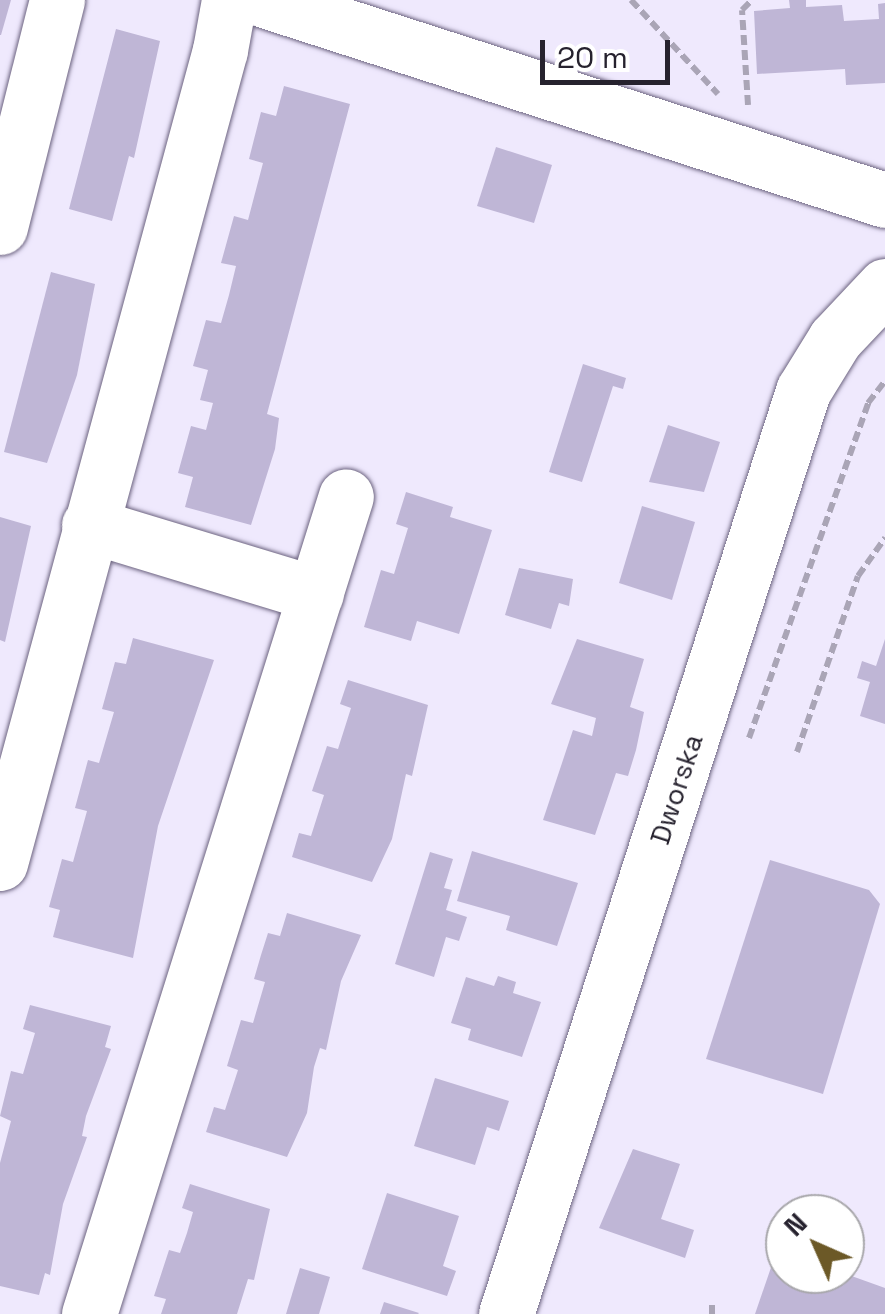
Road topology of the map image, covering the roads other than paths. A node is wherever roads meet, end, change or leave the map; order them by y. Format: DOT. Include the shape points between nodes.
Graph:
graph roads {
  1 [pos="58,0"];
  2 [pos="228,0"];
  3 [pos="264,0"];
  4 [pos="10,154"];
  5 [pos="885,200"];
  6 [pos="0,227"];
  7 [pos="885,286"];
  8 [pos="346,496"];
  9 [pos="89,525"];
  10 [pos="316,594"];
  11 [pos="0,863"];
  12 [pos="89,1314"];
  13 [pos="506,1314"];
  1 -- 4 [label="street"];
  2 -- 9 [label="street" via="220,50"];
  3 -- 5 [label="street"];
  4 -- 6 [label="street"];
  7 -- 13 [label="street, Dworska" via="835,339 803,391"];
  8 -- 10 [label="street"];
  9 -- 10 [label="street"];
  9 -- 11 [label="street"];
  10 -- 12 [label="street"];
}
